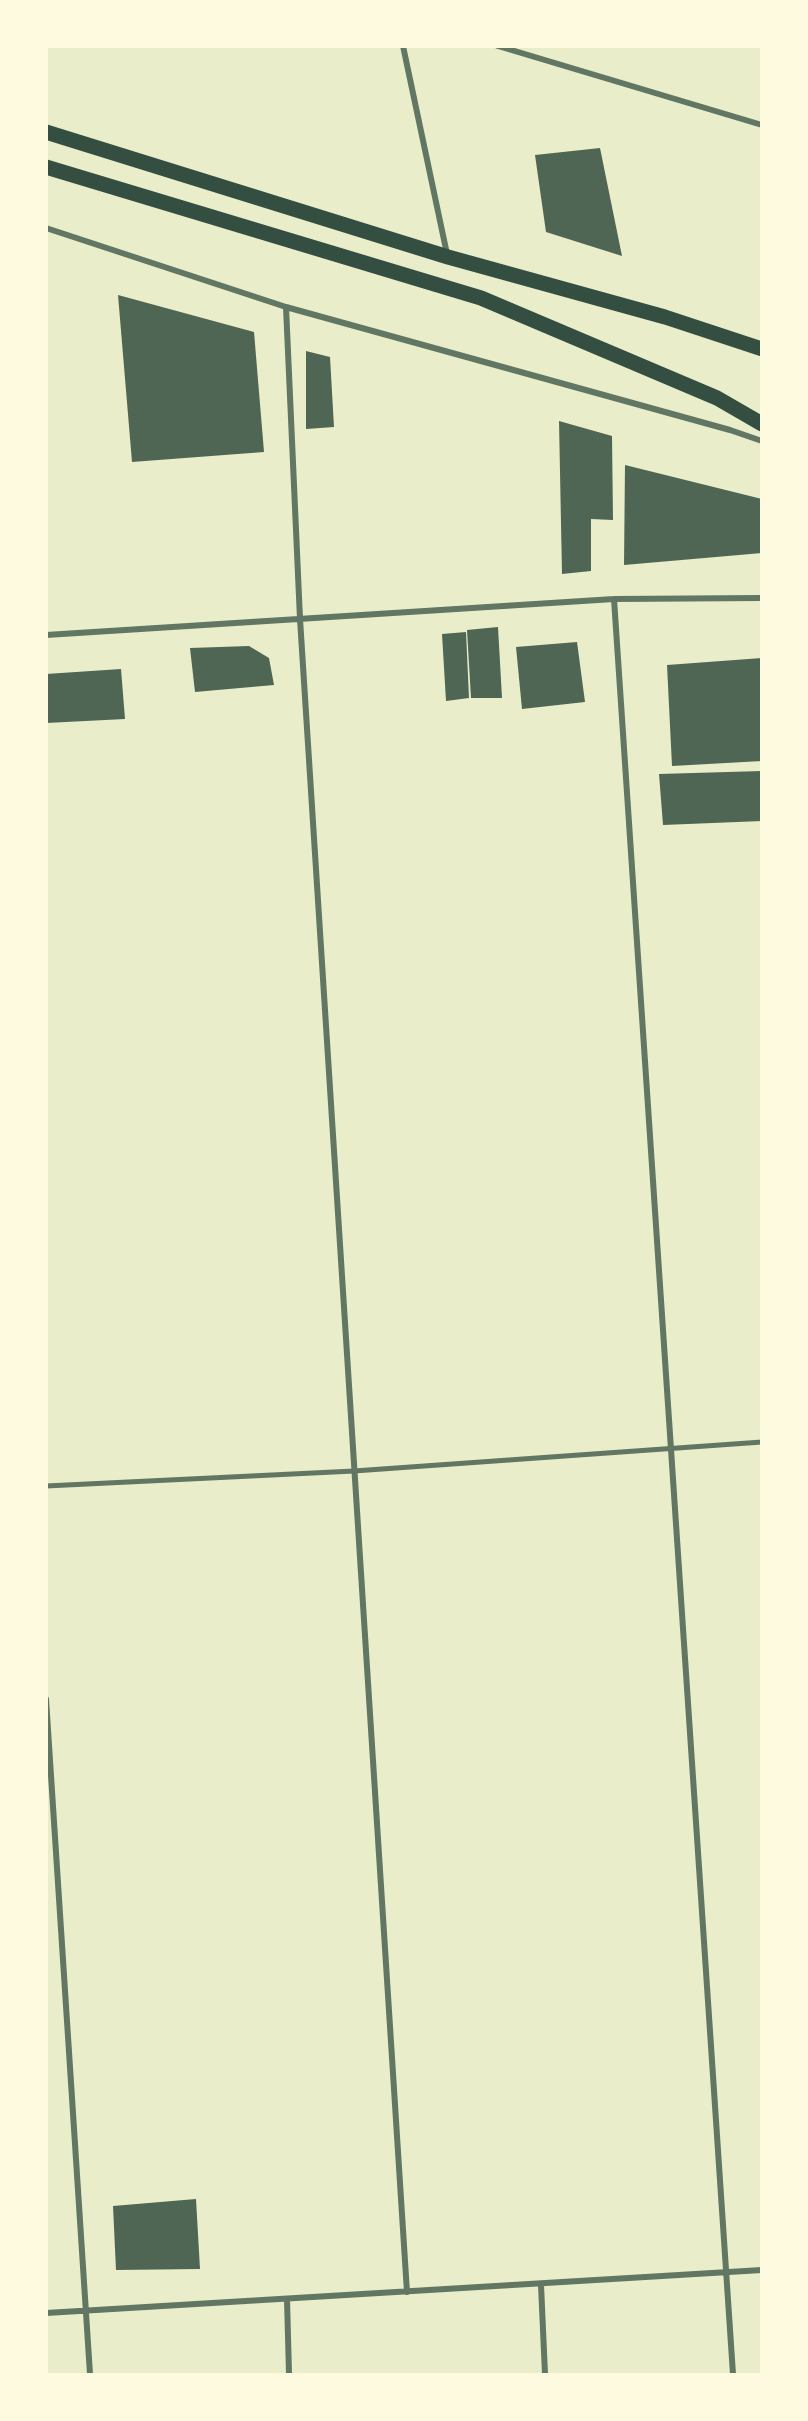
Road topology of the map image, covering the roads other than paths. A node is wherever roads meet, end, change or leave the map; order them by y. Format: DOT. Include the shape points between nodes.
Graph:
graph roads {
  1 [pos="403,46"];
  2 [pos="498,46"];
  3 [pos="762,125"];
  4 [pos="46,132"];
  5 [pos="46,167"];
  6 [pos="46,228"];
  7 [pos="448,256"];
  8 [pos="286,307"];
  9 [pos="762,349"];
  10 [pos="762,424"];
  11 [pos="762,441"];
  12 [pos="614,599"];
  13 [pos="760,599"];
  14 [pos="300,619"];
  15 [pos="46,635"];
  16 [pos="762,1443"];
  17 [pos="672,1447"];
  18 [pos="354,1471"];
  19 [pos="46,1486"];
  20 [pos="46,1699"];
  21 [pos="762,2270"];
  22 [pos="727,2272"];
  23 [pos="542,2285"];
  24 [pos="407,2292"];
  25 [pos="287,2299"];
  26 [pos="86,2310"];
  27 [pos="46,2313"];
  28 [pos="90,2374"];
  29 [pos="289,2374"];
  30 [pos="545,2374"];
  31 [pos="733,2374"];
  1 -- 7 [label="street"];
  2 -- 3 [label="street"];
  4 -- 7 [label="main road"];
  5 -- 10 [label="main road" via="481,298 717,398"];
  6 -- 8 [label="street"];
  7 -- 9 [label="main road" via="665,317"];
  8 -- 11 [label="street"];
  8 -- 14 [label="street"];
  12 -- 13 [label="street"];
  12 -- 14 [label="street"];
  12 -- 17 [label="street"];
  14 -- 15 [label="street"];
  14 -- 18 [label="street"];
  16 -- 17 [label="street"];
  17 -- 18 [label="street"];
  17 -- 22 [label="street"];
  18 -- 19 [label="street"];
  18 -- 24 [label="street"];
  20 -- 26 [label="street"];
  21 -- 22 [label="street"];
  22 -- 23 [label="street"];
  22 -- 31 [label="street"];
  23 -- 24 [label="street"];
  23 -- 30 [label="street"];
  24 -- 25 [label="street"];
  25 -- 26 [label="street"];
  25 -- 29 [label="street"];
  26 -- 27 [label="street"];
  26 -- 28 [label="street"];
}
